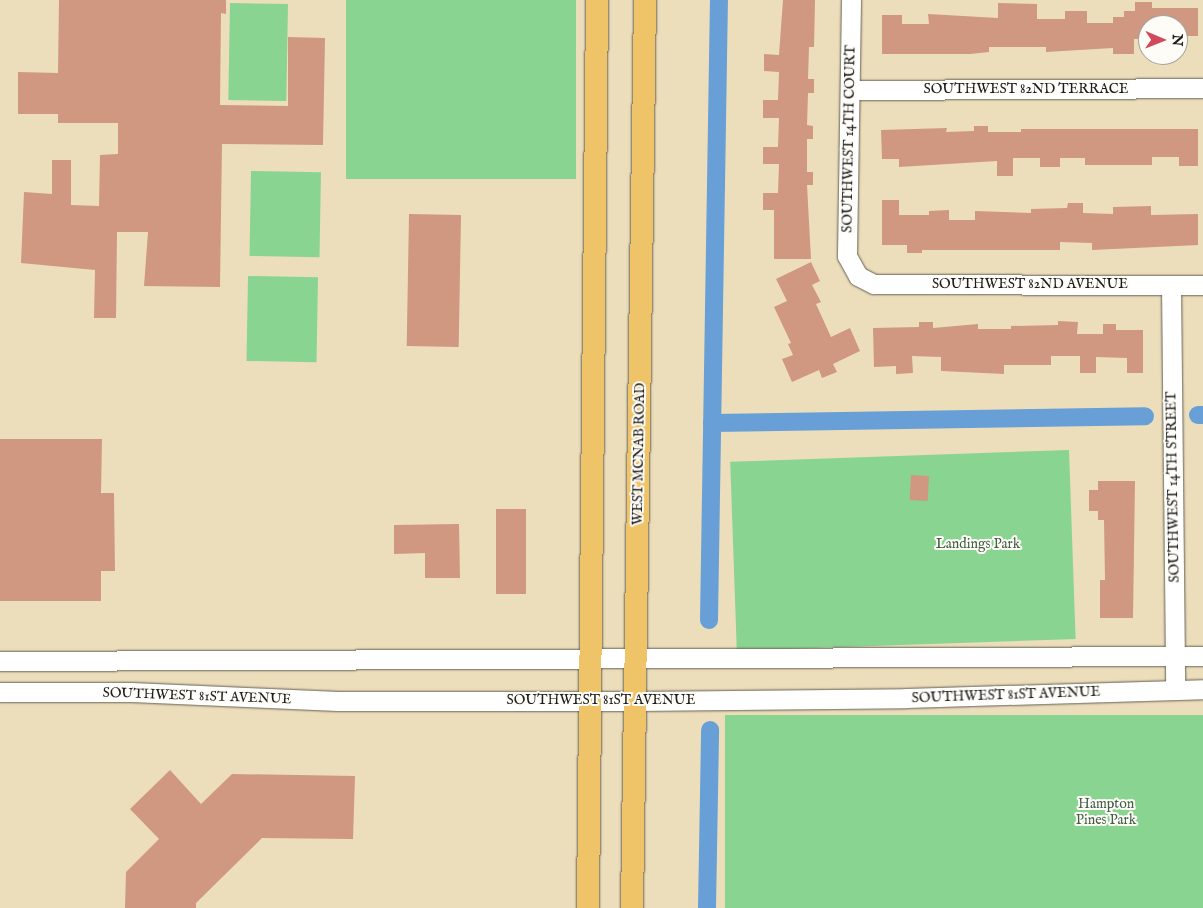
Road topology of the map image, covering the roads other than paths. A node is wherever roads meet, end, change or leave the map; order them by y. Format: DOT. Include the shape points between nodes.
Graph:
graph roads {
  1 [pos="597,0"];
  2 [pos="645,0"];
  3 [pos="851,0"];
  4 [pos="1203,88"];
  5 [pos="850,90"];
  6 [pos="858,276"];
  7 [pos="1171,285"];
  8 [pos="1203,285"];
  9 [pos="1174,656"];
  10 [pos="1203,656"];
  11 [pos="592,659"];
  12 [pos="636,659"];
  13 [pos="0,661"];
  14 [pos="1175,689"];
  15 [pos="1203,689"];
  16 [pos="0,692"];
  17 [pos="592,700"];
  18 [pos="636,701"];
  19 [pos="588,908"];
  20 [pos="632,908"];
  1 -- 11 [label="main road"];
  2 -- 12 [label="main road, WEST MCNAB ROAD"];
  3 -- 5 [label="street, SOUTHWEST 14TH COURT"];
  4 -- 5 [label="street, SOUTHWEST 82ND TERRACE"];
  5 -- 6 [label="street, SOUTHWEST 14TH COURT" via="847,256"];
  6 -- 7 [label="street, SOUTHWEST 82ND AVENUE" via="874,284"];
  7 -- 8 [label="street, SOUTHWEST 82ND AVENUE"];
  7 -- 9 [label="street, SOUTHWEST 14TH STREET"];
  9 -- 10 [label="street"];
  9 -- 12 [label="street"];
  9 -- 14 [label="street, SOUTHWEST 14TH STREET"];
  11 -- 12 [label="street"];
  11 -- 13 [label="street"];
  11 -- 17 [label="main road"];
  12 -- 18 [label="main road, WEST MCNAB ROAD"];
  14 -- 15 [label="street, SOUTHWEST 81ST AVENUE"];
  14 -- 18 [label="street, SOUTHWEST 81ST AVENUE" via="906,698"];
  16 -- 17 [label="street, SOUTHWEST 81ST AVENUE" via="130,692 346,701"];
  17 -- 18 [label="street, SOUTHWEST 81ST AVENUE"];
  17 -- 19 [label="main road"];
  18 -- 20 [label="main road, WEST MCNAB ROAD"];
}
